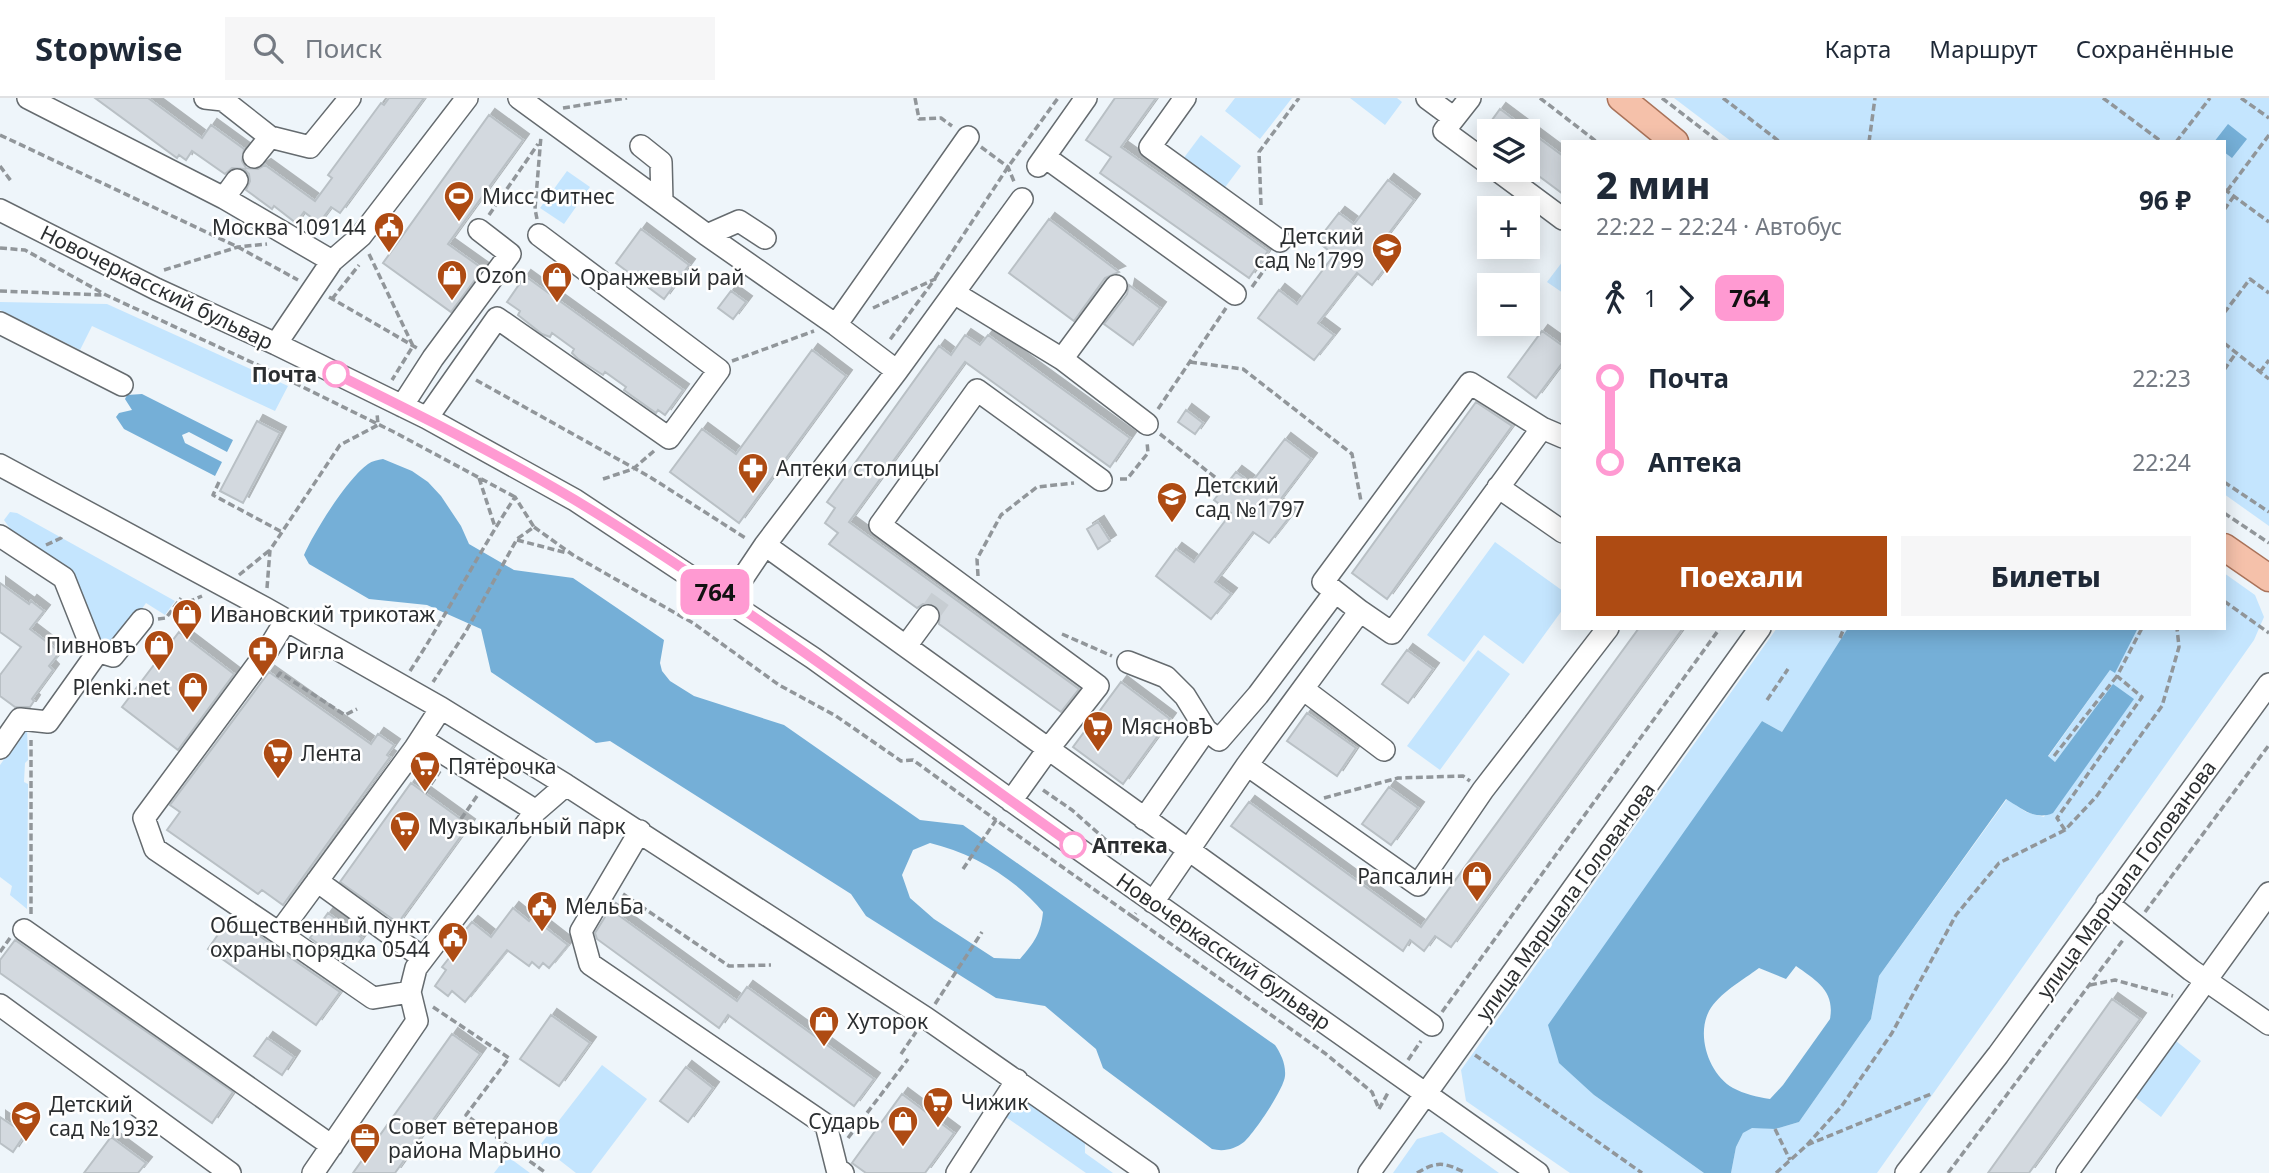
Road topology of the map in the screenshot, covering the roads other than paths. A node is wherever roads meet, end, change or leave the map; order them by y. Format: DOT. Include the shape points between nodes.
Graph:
graph roads {
  1 [pos="28,98"];
  2 [pos="205,98"];
  3 [pos="350,98"];
  4 [pos="467,98"];
  5 [pos="519,98"];
  6 [pos="1086,98"];
  7 [pos="1185,98"];
  8 [pos="1427,98"];
  9 [pos="1470,98"];
  10 [pos="1621,98"];
  11 [pos="1454,118"];
  12 [pos="270,136"];
  13 [pos="968,137"];
  14 [pos="1673,140"];
  15 [pos="641,146"];
  16 [pos="1477,155"];
  17 [pos="254,157"];
  18 [pos="237,180"];
  19 [pos="1513,182"];
  20 [pos="223,198"];
  21 [pos="1022,199"];
  22 [pos="662,202"];
  23 [pos="0,210"];
  24 [pos="1561,218"];
  25 [pos="479,230"];
  26 [pos="539,235"];
  27 [pos="707,235"];
  28 [pos="1271,235"];
  29 [pos="765,239"];
  30 [pos="332,261"];
  31 [pos="1116,286"];
  32 [pos="954,293"];
  33 [pos="1235,294"];
  34 [pos="0,323"];
  35 [pos="836,325"];
  36 [pos="276,344"];
  37 [pos="1062,359"];
  38 [pos="897,371"];
  39 [pos="122,384"];
  40 [pos="393,402"];
  41 [pos="427,418"];
  42 [pos="1147,424"];
  43 [pos="1542,428"];
  44 [pos="1561,436"];
  45 [pos="3,471"];
  46 [pos="1101,480"];
  47 [pos="1498,487"];
  48 [pos="1561,531"];
  49 [pos="0,536"];
  50 [pos="764,547"];
  51 [pos="2226,548"];
  52 [pos="2269,578"];
  53 [pos="1335,592"];
  54 [pos="728,600"];
  55 [pos="1360,611"];
  56 [pos="928,616"];
  57 [pos="142,620"];
  58 [pos="286,620"];
  59 [pos="1606,630"];
  60 [pos="1758,630"];
  61 [pos="906,646"];
  62 [pos="93,650"];
  63 [pos="1128,662"];
  64 [pos="2269,684"];
  65 [pos="1303,689"];
  66 [pos="431,703"];
  67 [pos="1206,730"];
  68 [pos="421,739"];
  69 [pos="0,748"];
  70 [pos="1049,748"];
  71 [pos="1384,750"];
  72 [pos="1247,765"];
  73 [pos="566,785"];
  74 [pos="1011,801"];
  75 [pos="536,811"];
  76 [pos="1144,819"];
  77 [pos="640,831"];
  78 [pos="1188,852"];
  79 [pos="317,881"];
  80 [pos="2269,893"];
  81 [pos="1153,902"];
  82 [pos="2107,903"];
  83 [pos="24,930"];
  84 [pos="279,933"];
  85 [pos="423,958"];
  86 [pos="2205,980"];
  87 [pos="410,992"];
  88 [pos="0,1005"];
  89 [pos="2269,1024"];
  90 [pos="1432,1026"];
  91 [pos="1017,1080"];
  92 [pos="1427,1093"];
  93 [pos="332,1146"];
  94 [pos="839,1165"];
  95 [pos="230,1173"];
  96 [pos="313,1173"];
  97 [pos="957,1173"];
  98 [pos="1147,1173"];
  99 [pos="1369,1173"];
  100 [pos="1538,1173"];
  101 [pos="1906,1173"];
  102 [pos="2067,1173"];
  1 -- 20 [label="street"];
  2 -- 12 [label="street" via="223,100"];
  3 -- 12 [label="street" via="310,147"];
  4 -- 30 [label="street" via="360,236"];
  5 -- 22 [label="street"];
  6 -- 33 [label="street" via="1042,161"];
  7 -- 28 [label="street" via="1150,147"];
  8 -- 11 [label="street"];
  9 -- 11 [label="street"];
  10 -- 14 [label="main road"];
  11 -- 16 [label="street" via="1444,131"];
  12 -- 17 [label="street"];
  13 -- 35 [label="street"];
  15 -- 22 [label="street" via="661,162"];
  18 -- 20 [label="street"];
  19 -- 24 [label="street"];
  20 -- 30 [label="street"];
  21 -- 32 [label="street"];
  22 -- 27 [label="street"];
  23 -- 36 [label="street, Новочеркасский бульвар"];
  25 -- 40 [label="street" via="510,254 433,358"];
  26 -- 41 [label="street" via="719,370 669,438 497,318"];
  27 -- 29 [label="street" via="739,221"];
  27 -- 35 [label="street"];
  30 -- 36 [label="street"];
  31 -- 37 [label="street"];
  32 -- 37 [label="street"];
  32 -- 38 [label="street"];
  34 -- 39 [label="street"];
  35 -- 38 [label="street"];
  36 -- 40 [label="street, Новочеркасский бульвар"];
  37 -- 42 [label="street"];
  38 -- 50 [label="street"];
  40 -- 41 [label="street, Новочеркасский бульвар"];
  41 -- 54 [label="street, Новочеркасский бульвар" via="575,500"];
  43 -- 44 [label="street"];
  43 -- 47 [label="street"];
  43 -- 53 [label="street" via="1470,383 1323,582"];
  45 -- 58 [label="street"];
  46 -- 70 [label="street" via="977,390 880,525 950,586 979,598 1098,686"];
  47 -- 48 [label="street"];
  47 -- 55 [label="street" via="1392,633"];
  49 -- 62 [label="street" via="64,578"];
  50 -- 54 [label="street"];
  50 -- 61 [label="street"];
  51 -- 52 [label="main road"];
  53 -- 55 [label="street"];
  53 -- 67 [label="street" via="1219,740"];
  54 -- 74 [label="street, Новочеркасский бульвар"];
  55 -- 65 [label="street"];
  56 -- 61 [label="street"];
  57 -- 62 [label="street" via="113,656"];
  58 -- 66 [label="street"];
  58 -- 84 [label="street" via="144,818 155,849"];
  59 -- 72 [label="street" via="1483,790 1418,885"];
  60 -- 92 [label="street, улица Маршала Голованова"];
  61 -- 70 [label="street"];
  62 -- 69 [label="street" via="95,656 48,722 20,719"];
  63 -- 67 [label="street" via="1166,677 1185,696"];
  64 -- 82 [label="street, улица Маршала Голованова"];
  65 -- 71 [label="street"];
  65 -- 72 [label="street"];
  66 -- 68 [label="street"];
  66 -- 73 [label="street"];
  67 -- 76 [label="street"];
  68 -- 75 [label="street"];
  68 -- 79 [label="street"];
  70 -- 74 [label="street"];
  70 -- 76 [label="street"];
  72 -- 78 [label="street"];
  73 -- 75 [label="street"];
  73 -- 77 [label="street"];
  74 -- 81 [label="street, Новочеркасский бульвар"];
  75 -- 85 [label="street"];
  76 -- 78 [label="street"];
  77 -- 91 [label="street"];
  77 -- 94 [label="street" via="582,931 590,964 826,1125"];
  78 -- 81 [label="street"];
  78 -- 90 [label="street"];
  79 -- 84 [label="street"];
  79 -- 85 [label="street"];
  80 -- 86 [label="street"];
  81 -- 92 [label="street, Новочеркасский бульвар"];
  82 -- 86 [label="street"];
  82 -- 101 [label="street, улица Маршала Голованова"];
  83 -- 93 [label="street"];
  84 -- 87 [label="street" via="373,998"];
  85 -- 87 [label="street"];
  86 -- 89 [label="street"];
  86 -- 102 [label="street"];
  87 -- 93 [label="street" via="417,1021"];
  88 -- 95 [label="street"];
  91 -- 97 [label="street"];
  91 -- 98 [label="street"];
  92 -- 99 [label="street, улица Маршала Голованова"];
  92 -- 100 [label="street, Новочеркасский бульвар"];
  93 -- 96 [label="street"];
}
